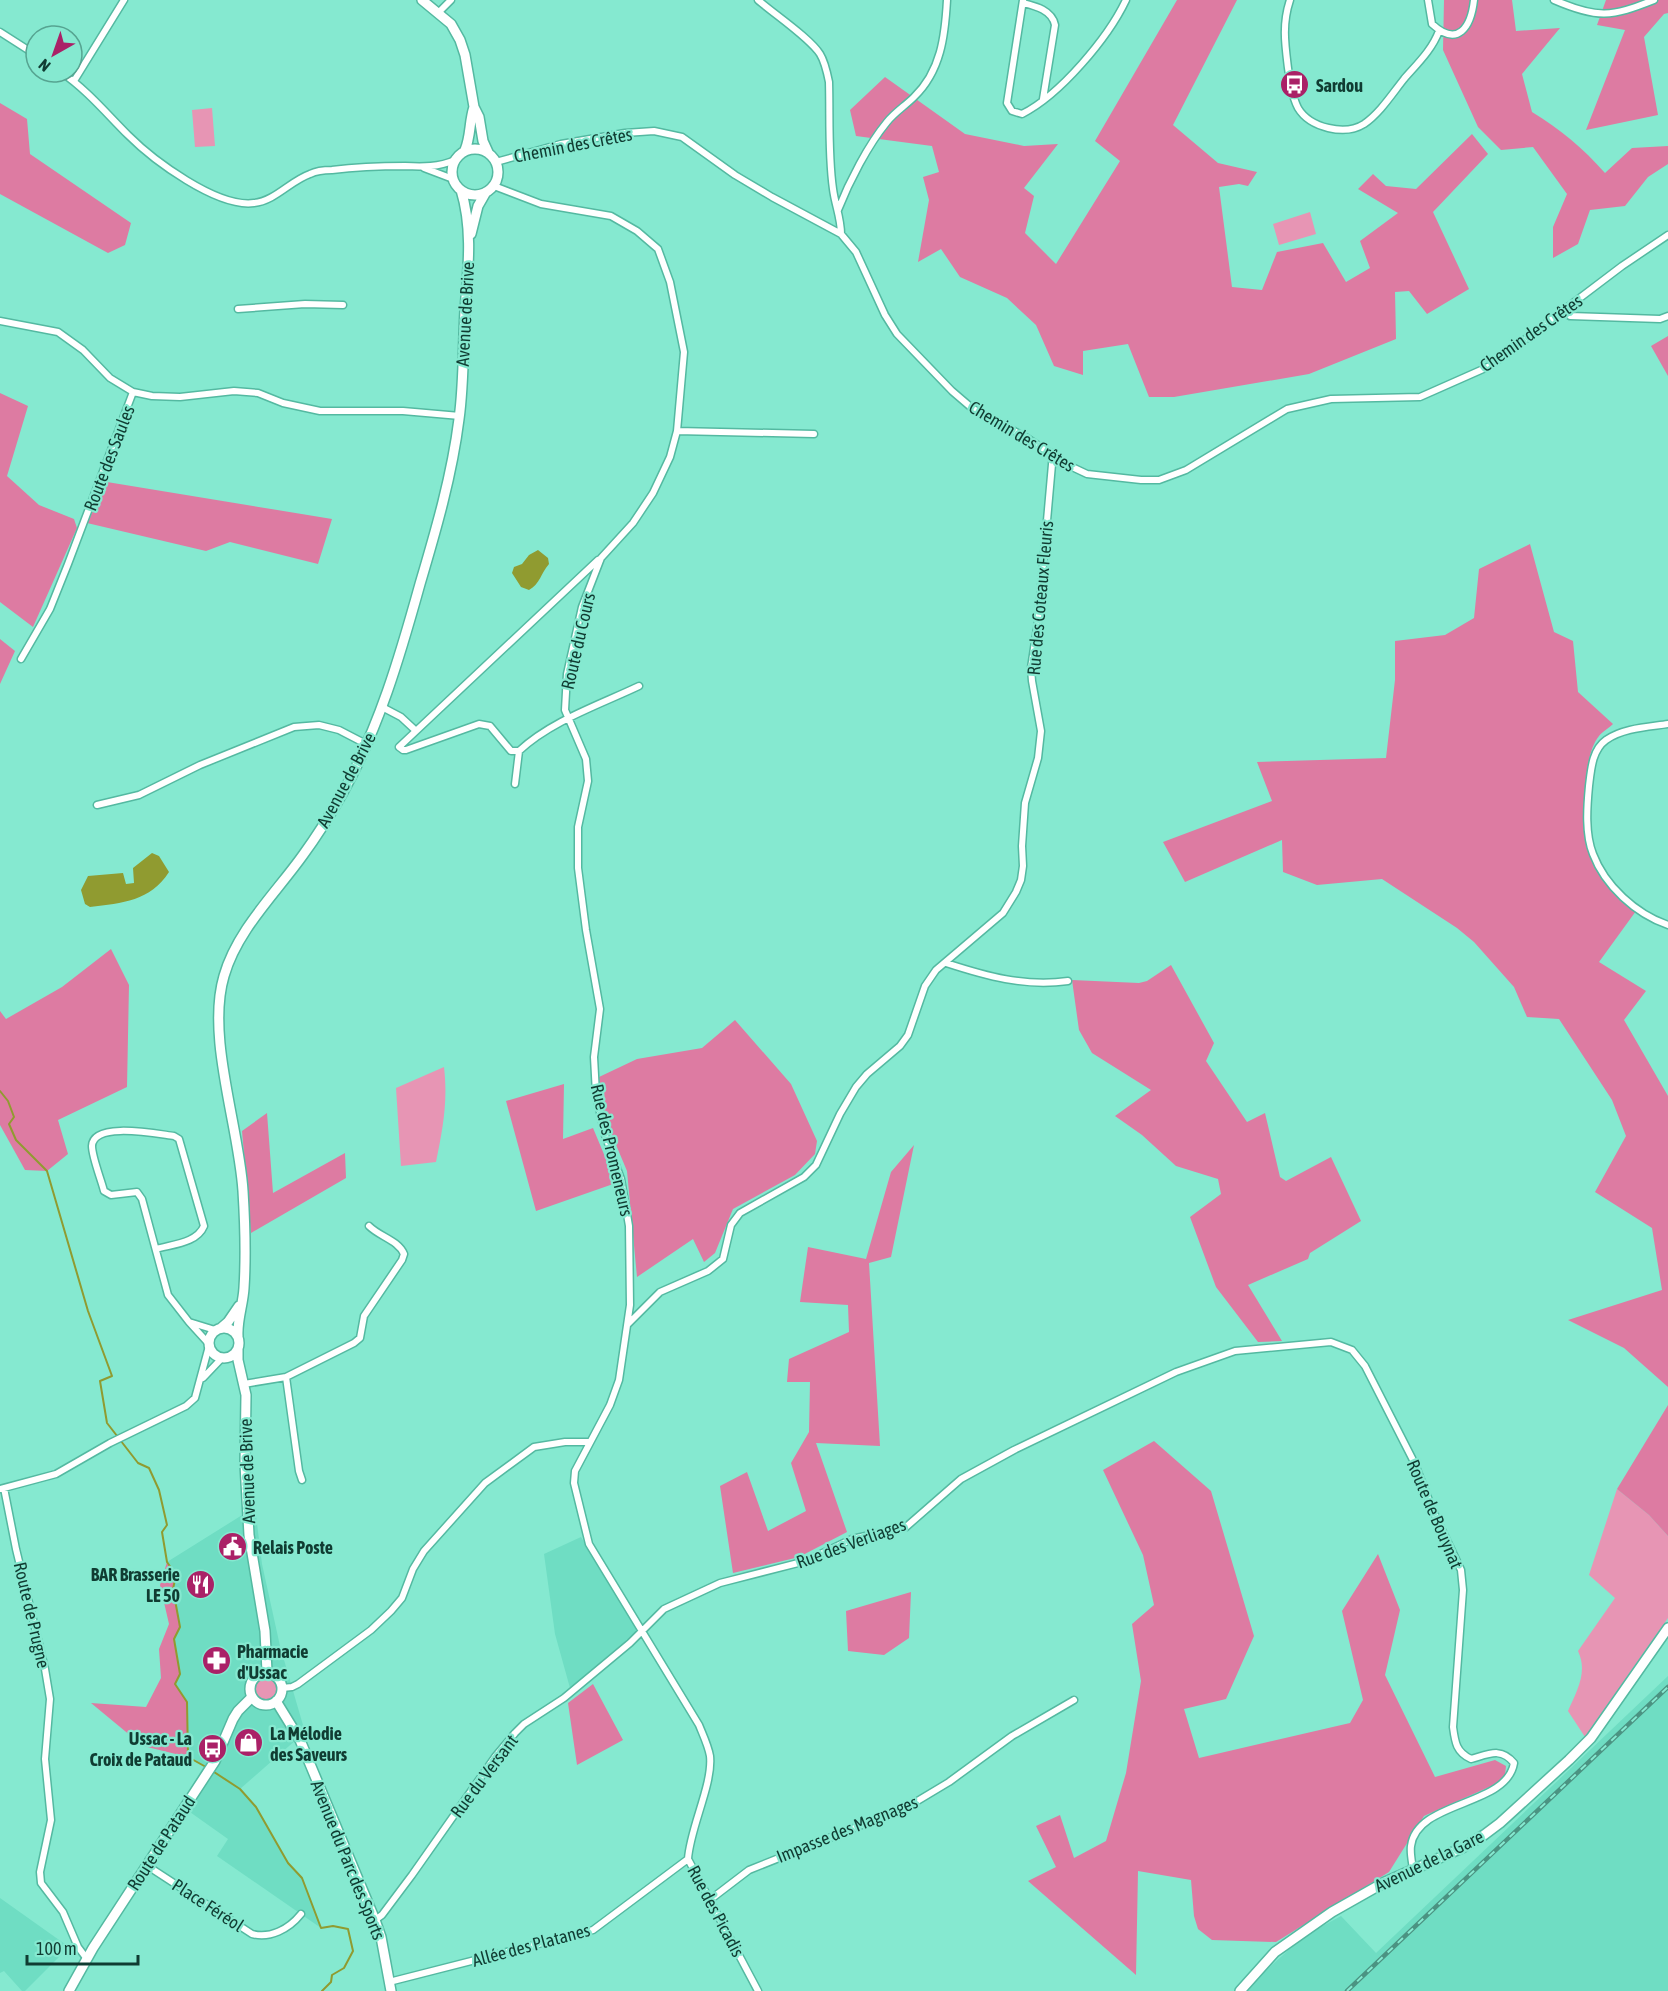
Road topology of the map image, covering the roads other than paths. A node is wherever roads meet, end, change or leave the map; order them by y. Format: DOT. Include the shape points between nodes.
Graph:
graph roads {
  1 [pos="124,0"];
  2 [pos="422,0"];
  3 [pos="451,0"];
  4 [pos="758,0"];
  5 [pos="947,0"];
  6 [pos="1126,0"];
  7 [pos="1290,0"];
  8 [pos="1428,0"];
  9 [pos="1474,0"];
  10 [pos="1554,0"];
  11 [pos="1654,0"];
  12 [pos="1023,2"];
  13 [pos="439,12"];
  14 [pos="1439,31"];
  15 [pos="0,33"];
  16 [pos="24,48"];
  17 [pos="84,65"];
  18 [pos="77,84"];
  19 [pos="1043,99"];
  20 [pos="474,108"];
  21 [pos="465,150"];
  22 [pos="488,152"];
  23 [pos="455,160"];
  24 [pos="496,162"];
  25 [pos="421,167"];
  26 [pos="453,179"];
  27 [pos="490,189"];
  28 [pos="461,190"];
  29 [pos="838,211"];
  30 [pos="841,234"];
  31 [pos="1668,235"];
  32 [pos="469,242"];
  33 [pos="343,305"];
  34 [pos="238,309"];
  35 [pos="1563,312"];
  36 [pos="1668,316"];
  37 [pos="0,321"];
  38 [pos="134,392"];
  39 [pos="460,416"];
  40 [pos="677,431"];
  41 [pos="814,434"];
  42 [pos="1053,453"];
  43 [pos="601,558"];
  44 [pos="21,659"];
  45 [pos="639,686"];
  46 [pos="382,707"];
  47 [pos="568,720"];
  48 [pos="1668,724"];
  49 [pos="415,730"];
  50 [pos="366,744"];
  51 [pos="519,751"];
  52 [pos="515,784"];
  53 [pos="98,805"];
  54 [pos="1668,925"];
  55 [pos="946,963"];
  56 [pos="1068,981"];
  57 [pos="369,1226"];
  58 [pos="156,1249"];
  59 [pos="243,1299"];
  60 [pos="189,1323"];
  61 [pos="628,1324"];
  62 [pos="218,1329"];
  63 [pos="238,1336"];
  64 [pos="209,1345"];
  65 [pos="238,1348"];
  66 [pos="223,1358"];
  67 [pos="286,1377"];
  68 [pos="243,1380"];
  69 [pos="200,1381"];
  70 [pos="1146,1386"];
  71 [pos="589,1442"];
  72 [pos="302,1479"];
  73 [pos="2,1488"];
  74 [pos="1668,1628"];
  75 [pos="643,1631"];
  76 [pos="267,1672"];
  77 [pos="282,1688"];
  78 [pos="252,1697"];
  79 [pos="1074,1700"];
  80 [pos="276,1701"];
  81 [pos="688,1859"];
  82 [pos="146,1865"];
  83 [pos="1413,1869"];
  84 [pos="711,1899"];
  85 [pos="301,1914"];
  86 [pos="375,1920"];
  87 [pos="87,1959"];
  88 [pos="390,1986"];
  89 [pos="69,1991"];
  90 [pos="758,1991"];
  91 [pos="1240,1991"];
  1 -- 17 [label="street"];
  2 -- 13 [label="street"];
  3 -- 13 [label="street"];
  4 -- 29 [label="street" via="821,54 829,82 831,173"];
  5 -- 29 [label="street" via="945,36 927,84 887,121"];
  6 -- 19 [label="street" via="1096,48"];
  7 -- 14 [label="street" via="1283,30 1291,86 1299,110 1327,128 1357,127 1372,117 1429,51"];
  8 -- 14 [label="street" via="1432,24"];
  9 -- 14 [label="street" via="1468,27 1459,34"];
  10 -- 11 [label="street" via="1587,12 1613,14"];
  12 -- 19 [label="street" via="1045,11 1054,20"];
  12 -- 19 [label="street" via="1007,103 1012,111 1022,114"];
  13 -- 20 [label="street" via="460,40"];
  15 -- 16 [label="street"];
  18 -- 25 [label="street" via="147,152 199,188 237,203 254,204 272,198 310,173"];
  20 -- 21 [label="street"];
  20 -- 22 [label="street"];
  21 -- 22 [label="street" via="477,148"];
  21 -- 23 [label="street"];
  22 -- 24 [label="street"];
  23 -- 25 [label="street"];
  23 -- 26 [label="street"];
  24 -- 27 [label="street" via="498,170"];
  24 -- 30 [label="street, Chemin des Crêtes" via="561,144 625,133 668,133 693,143 735,175"];
  25 -- 26 [label="street"];
  26 -- 28 [label="street"];
  27 -- 28 [label="street" via="478,195"];
  27 -- 32 [label="street" via="478,206"];
  27 -- 40 [label="street, Route du Cours" via="541,204 611,216 658,249 670,282 684,352"];
  28 -- 32 [label="street"];
  29 -- 30 [label="street"];
  30 -- 42 [label="street, Chemin des Crêtes" via="856,252 897,334 944,383 973,409"];
  31 -- 35 [label="street, Chemin des Crêtes"];
  32 -- 39 [label="street, Avenue de Brive"];
  33 -- 34 [label="street"];
  35 -- 36 [label="street" via="1593,317"];
  35 -- 42 [label="street, Chemin des Crêtes" via="1490,366 1420,397 1331,399 1287,409 1186,470 1159,480 1087,474"];
  37 -- 38 [label="street" via="58,332 83,350 110,378"];
  38 -- 39 [label="street, Route des Saules" via="180,397 234,391 258,393 320,411"];
  38 -- 44 [label="street, Route des Saules" via="50,609"];
  39 -- 46 [label="street, Avenue de Brive" via="443,504"];
  40 -- 41 [label="street"];
  40 -- 43 [label="street, Route du Cours" via="653,493 633,523"];
  42 -- 55 [label="street, Rue des Coteaux Fleuris" via="1031,668 1041,731 1025,803 1021,880 1004,913"];
  43 -- 47 [label="street, Route du Cours" via="582,608 567,674"];
  43 -- 49 [label="street, Route du Cours"];
  45 -- 47 [label="street"];
  46 -- 49 [label="street"];
  46 -- 50 [label="street, Avenue de Brive"];
  47 -- 51 [label="street"];
  47 -- 61 [label="street, Rue des Promeneurs" via="586,759 588,781 578,827 579,879 600,1010 594,1057 596,1094 621,1179 629,1226"];
  48 -- 54 [label="street" via="1623,732 1605,741 1595,754 1590,772 1588,823 1593,854 1608,883 1654,920"];
  49 -- 51 [label="street, Route du Cours" via="400,744 400,749 479,724 490,726 511,751"];
  50 -- 53 [label="street" via="319,725 294,727 139,795"];
  50 -- 59 [label="street, Avenue de Brive" via="318,833 238,943 223,979 218,1016 243,1191"];
  51 -- 52 [label="street"];
  55 -- 56 [label="street" via="1019,982"];
  55 -- 61 [label="street, Rue des Coteaux Fleuris" via="925,986 908,1035 856,1087 816,1165 804,1177 740,1213 731,1225 723,1259 708,1271 660,1292"];
  57 -- 67 [label="street" via="397,1244 404,1254 364,1316 360,1338"];
  58 -- 58 [label="street" via="137,1192 111,1195 104,1191 92,1147 98,1135 110,1130 179,1139 204,1226 193,1239"];
  58 -- 60 [label="street" via="168,1295"];
  59 -- 62 [label="street" via="228,1322"];
  59 -- 63 [label="street, Avenue de Brive"];
  60 -- 62 [label="street"];
  60 -- 64 [label="street"];
  61 -- 71 [label="street, Rue des Promeneurs" via="619,1380"];
  62 -- 63 [label="street" via="231,1329"];
  62 -- 64 [label="street" via="210,1337"];
  63 -- 65 [label="street"];
  64 -- 66 [label="street" via="214,1354"];
  64 -- 69 [label="street, Route de Prugne"];
  65 -- 66 [label="street" via="233,1355"];
  65 -- 68 [label="street, Avenue de Brive"];
  66 -- 68 [label="street"];
  66 -- 69 [label="street, Route de Prugne"];
  67 -- 68 [label="street"];
  67 -- 72 [label="street"];
  68 -- 76 [label="street, Avenue de Brive" via="249,1535 265,1631"];
  69 -- 73 [label="street, Route de Prugne" via="195,1398 186,1406 56,1474"];
  70 -- 75 [label="street, Rue des Verliages" via="961,1479 906,1527 852,1539 806,1561 720,1584 664,1609"];
  70 -- 83 [label="street, Route de Bouynat" via="1235,1351 1331,1342 1352,1350 1365,1366 1415,1464 1461,1570 1455,1746 1471,1759 1496,1752 1514,1763 1505,1782 1474,1800 1430,1817 1410,1845"];
  71 -- 75 [label="street, Rue des Promeneurs" via="575,1471 574,1483 589,1544"];
  71 -- 77 [label="street" via="534,1447 485,1483 424,1551 402,1598 391,1611 297,1684"];
  73 -- 87 [label="street, Route de Prugne" via="50,1699 45,1759 51,1820 41,1883 63,1912"];
  74 -- 83 [label="street, Avenue de la Gare" via="1591,1738 1569,1760 1484,1836"];
  75 -- 81 [label="street, Rue des Picadis" via="699,1725 710,1759"];
  75 -- 86 [label="street, Rue du Versant" via="564,1698 515,1733"];
  76 -- 77 [label="street" via="278,1677"];
  76 -- 78 [label="street" via="251,1682"];
  77 -- 80 [label="street"];
  78 -- 80 [label="street" via="261,1704"];
  78 -- 82 [label="street, Route de Pataud" via="238,1711 219,1754"];
  79 -- 84 [label="street, Impasse des Magnages" via="1012,1736 909,1806 749,1870"];
  80 -- 86 [label="street, Avenue du Parc des Sports" via="300,1740"];
  81 -- 84 [label="street, Rue des Picadis"];
  81 -- 88 [label="street, Allée des Platanes" via="593,1930"];
  82 -- 85 [label="street, Place Féréol" via="252,1934 274,1934"];
  82 -- 87 [label="street, Route de Pataud"];
  83 -- 91 [label="street, Avenue de la Gare" via="1296,1936 1275,1952"];
  84 -- 90 [label="street, Rue des Picadis"];
  86 -- 88 [label="street, Avenue du Parc des Sports"];
  87 -- 89 [label="street, Route de Pataud"];
}
